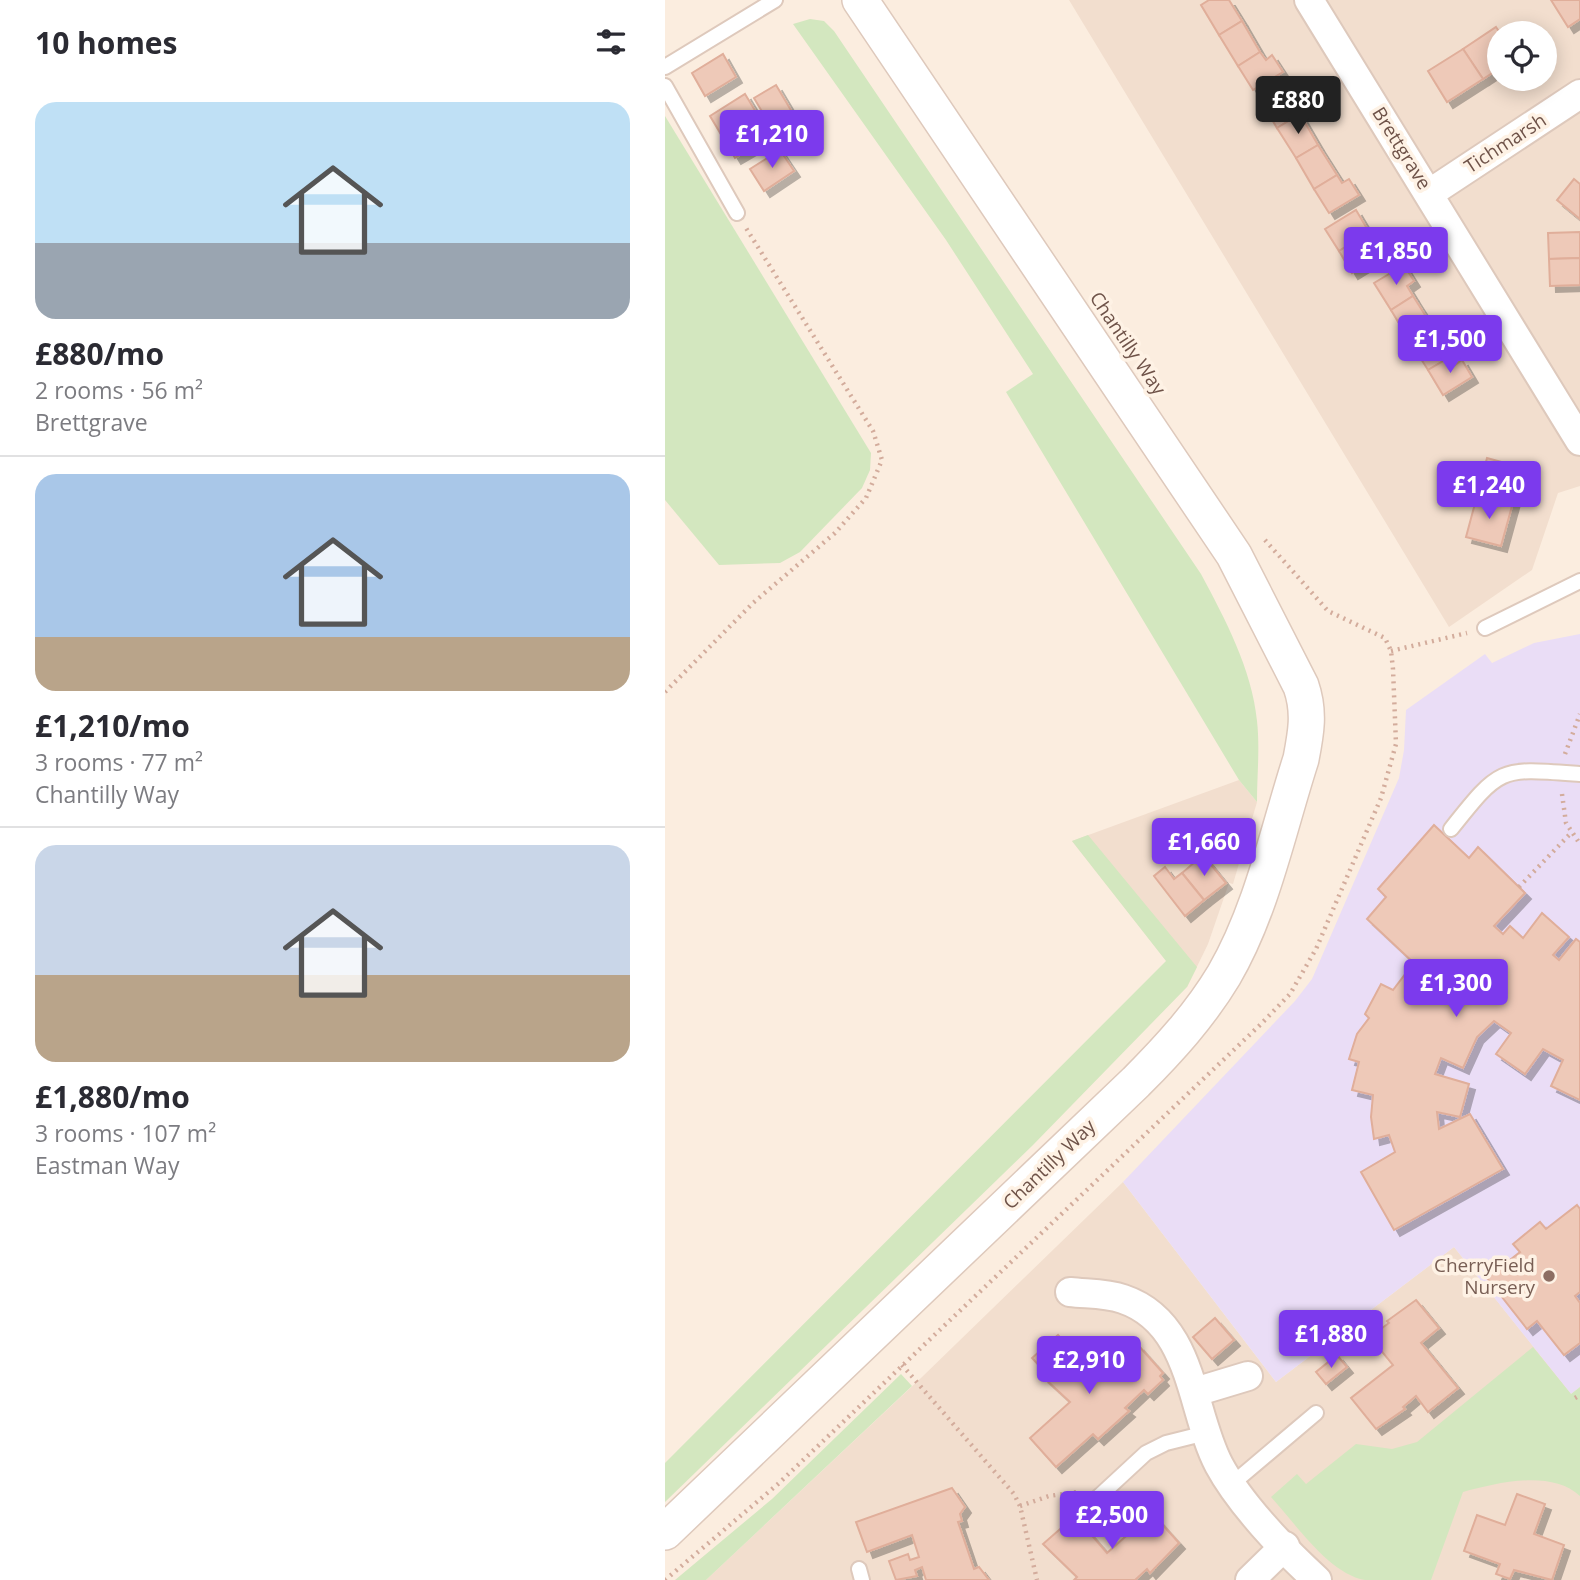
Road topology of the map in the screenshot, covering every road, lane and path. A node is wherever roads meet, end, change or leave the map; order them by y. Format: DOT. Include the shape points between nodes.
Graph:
graph roads {
  1 [pos="775,0"];
  2 [pos="860,0"];
  3 [pos="1309,0"];
  4 [pos="665,67"];
  5 [pos="665,86"];
  6 [pos="1580,94"];
  7 [pos="1430,193"];
  8 [pos="737,213"];
  9 [pos="1580,441"];
  10 [pos="1247,545"];
  11 [pos="1580,581"];
  12 [pos="1485,628"];
  13 [pos="665,692"];
  14 [pos="1580,774"];
  15 [pos="1451,829"];
  16 [pos="1571,833"];
  17 [pos="1519,887"];
  18 [pos="1070,1292"];
  19 [pos="902,1365"];
  20 [pos="1248,1376"];
  21 [pos="1195,1392"];
  22 [pos="1316,1413"];
  23 [pos="1206,1433"];
  24 [pos="1232,1484"];
  25 [pos="1093,1502"];
  26 [pos="1020,1506"];
  27 [pos="665,1532"];
  28 [pos="1285,1546"];
  29 [pos="1037,1580"];
  30 [pos="1250,1580"];
  31 [pos="1317,1580"];
  1 -- 4 [label="lane"];
  2 -- 10 [label="street, Chantilly Way"];
  3 -- 7 [label="street, Brettgrave"];
  5 -- 8 [label="lane"];
  6 -- 7 [label="street, Tichmarsh"];
  7 -- 9 [label="street, Brettgrave"];
  8 -- 13 [label="path" via="873,431 882,460 874,485 854,513 753,603"];
  10 -- 12 [label="path" via="1328,611 1385,638 1391,651"];
  10 -- 27 [label="street, Chantilly Way" via="1306,699 1308,716 1301,759 1250,916 1226,972 1191,1023 1136,1082"];
  11 -- 12 [label="lane"];
  14 -- 15 [label="lane" via="1504,774 1483,790"];
  16 -- 17 [label="path"];
  18 -- 21 [label="street" via="1120,1298 1149,1314 1179,1351"];
  19 -- 26 [label="path" via="1004,1480"];
  20 -- 21 [label="street"];
  21 -- 23 [label="street"];
  22 -- 24 [label="lane"];
  23 -- 24 [label="street"];
  23 -- 25 [label="lane" via="1146,1453"];
  24 -- 28 [label="street"];
  25 -- 26 [label="path" via="1071,1492"];
  26 -- 29 [label="path"];
  28 -- 30 [label="street"];
  28 -- 31 [label="street"];
}
